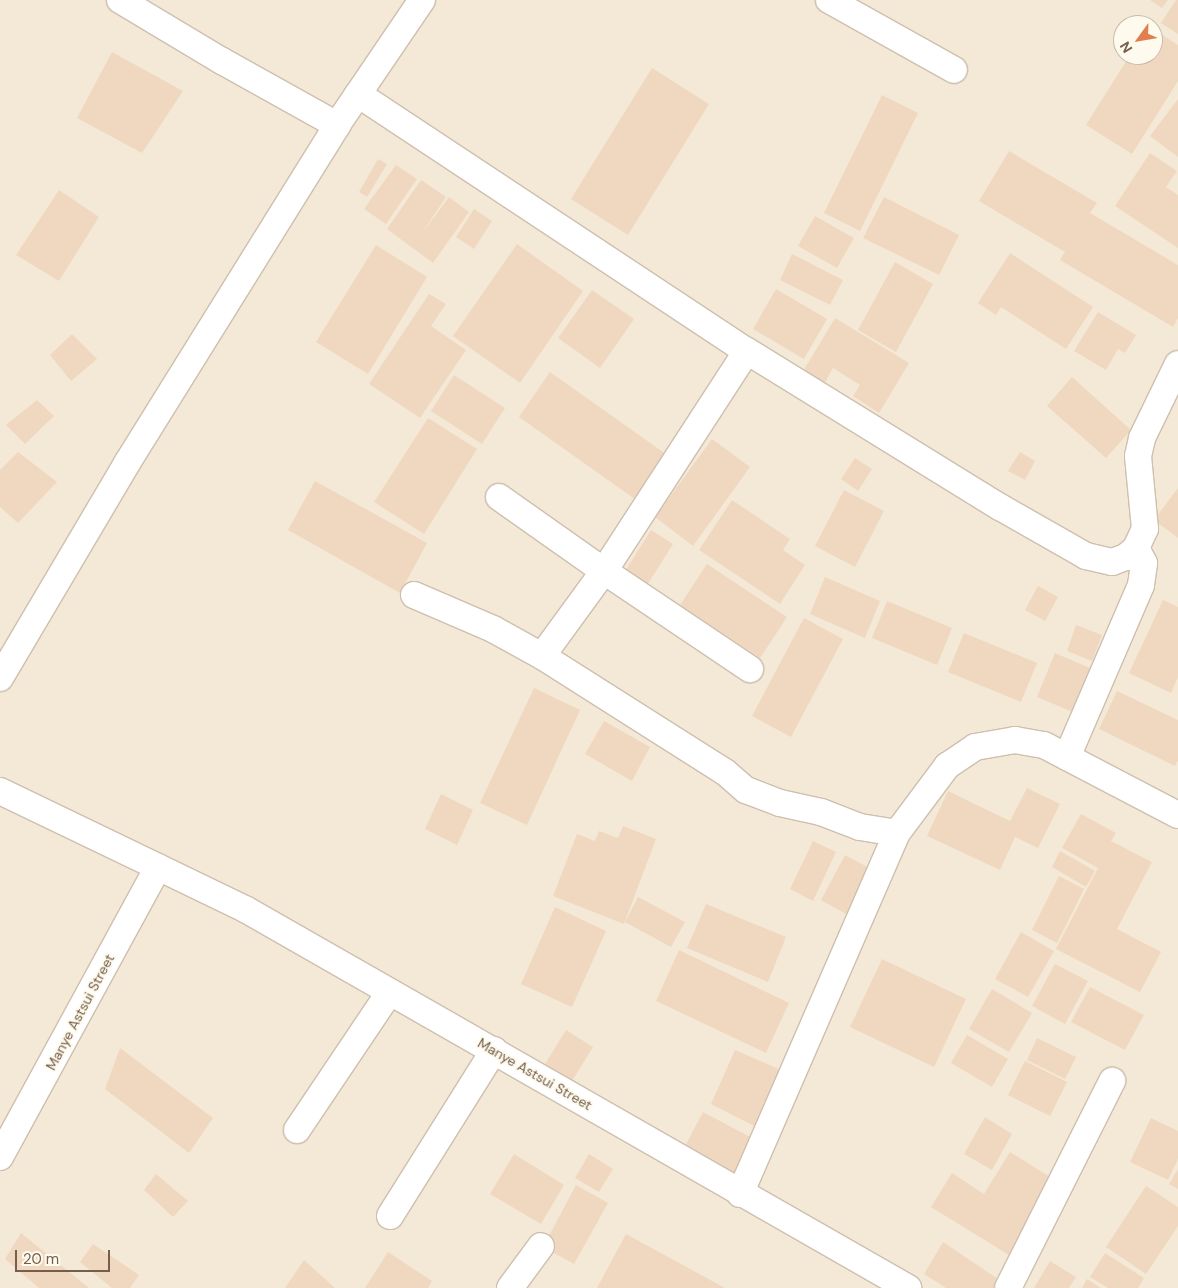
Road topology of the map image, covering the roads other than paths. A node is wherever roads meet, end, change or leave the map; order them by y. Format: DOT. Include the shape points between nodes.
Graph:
graph roads {
  1 [pos="120,0"];
  2 [pos="422,0"];
  3 [pos="829,0"];
  4 [pos="954,70"];
  5 [pos="358,94"];
  6 [pos="337,124"];
  7 [pos="747,351"];
  8 [pos="1178,364"];
  9 [pos="500,497"];
  10 [pos="1136,548"];
  11 [pos="604,571"];
  12 [pos="414,595"];
  13 [pos="542,656"];
  14 [pos="750,669"];
  15 [pos="0,678"];
  16 [pos="1067,757"];
  17 [pos="0,791"];
  18 [pos="1178,815"];
  19 [pos="897,833"];
  20 [pos="158,867"];
  21 [pos="389,993"];
  22 [pos="494,1050"];
  23 [pos="1112,1081"];
  24 [pos="297,1130"];
  25 [pos="0,1157"];
  26 [pos="740,1194"];
  27 [pos="390,1216"];
  28 [pos="541,1246"];
  29 [pos="510,1288"];
  30 [pos="908,1288"];
  31 [pos="1008,1288"];
  1 -- 6 [label="street" via="222,62"];
  2 -- 5 [label="street"];
  3 -- 4 [label="street"];
  5 -- 6 [label="street"];
  5 -- 7 [label="street"];
  6 -- 15 [label="street" via="127,463"];
  7 -- 10 [label="street" via="991,502 1086,556 1112,562 1126,557"];
  7 -- 11 [label="street"];
  8 -- 10 [label="street" via="1142,438 1138,456 1144,529"];
  9 -- 11 [label="street"];
  10 -- 16 [label="street" via="1144,563 1141,585"];
  11 -- 13 [label="street"];
  11 -- 14 [label="street"];
  12 -- 13 [label="street" via="493,629"];
  13 -- 19 [label="street" via="725,772 746,790 780,804 821,812 860,827"];
  16 -- 18 [label="street"];
  16 -- 19 [label="street" via="1044,745 1015,740 974,748 947,766"];
  17 -- 20 [label="street, Manye Astsui Street"];
  19 -- 26 [label="street"];
  20 -- 21 [label="street, Manye Astsui Street" via="245,909"];
  20 -- 25 [label="street, Manye Astsui Street"];
  21 -- 22 [label="street, Manye Astsui Street"];
  21 -- 24 [label="street"];
  22 -- 26 [label="street, Manye Astsui Street"];
  22 -- 27 [label="street"];
  23 -- 31 [label="street"];
  26 -- 30 [label="street, Manye Astsui Street"];
  28 -- 29 [label="street"];
}
